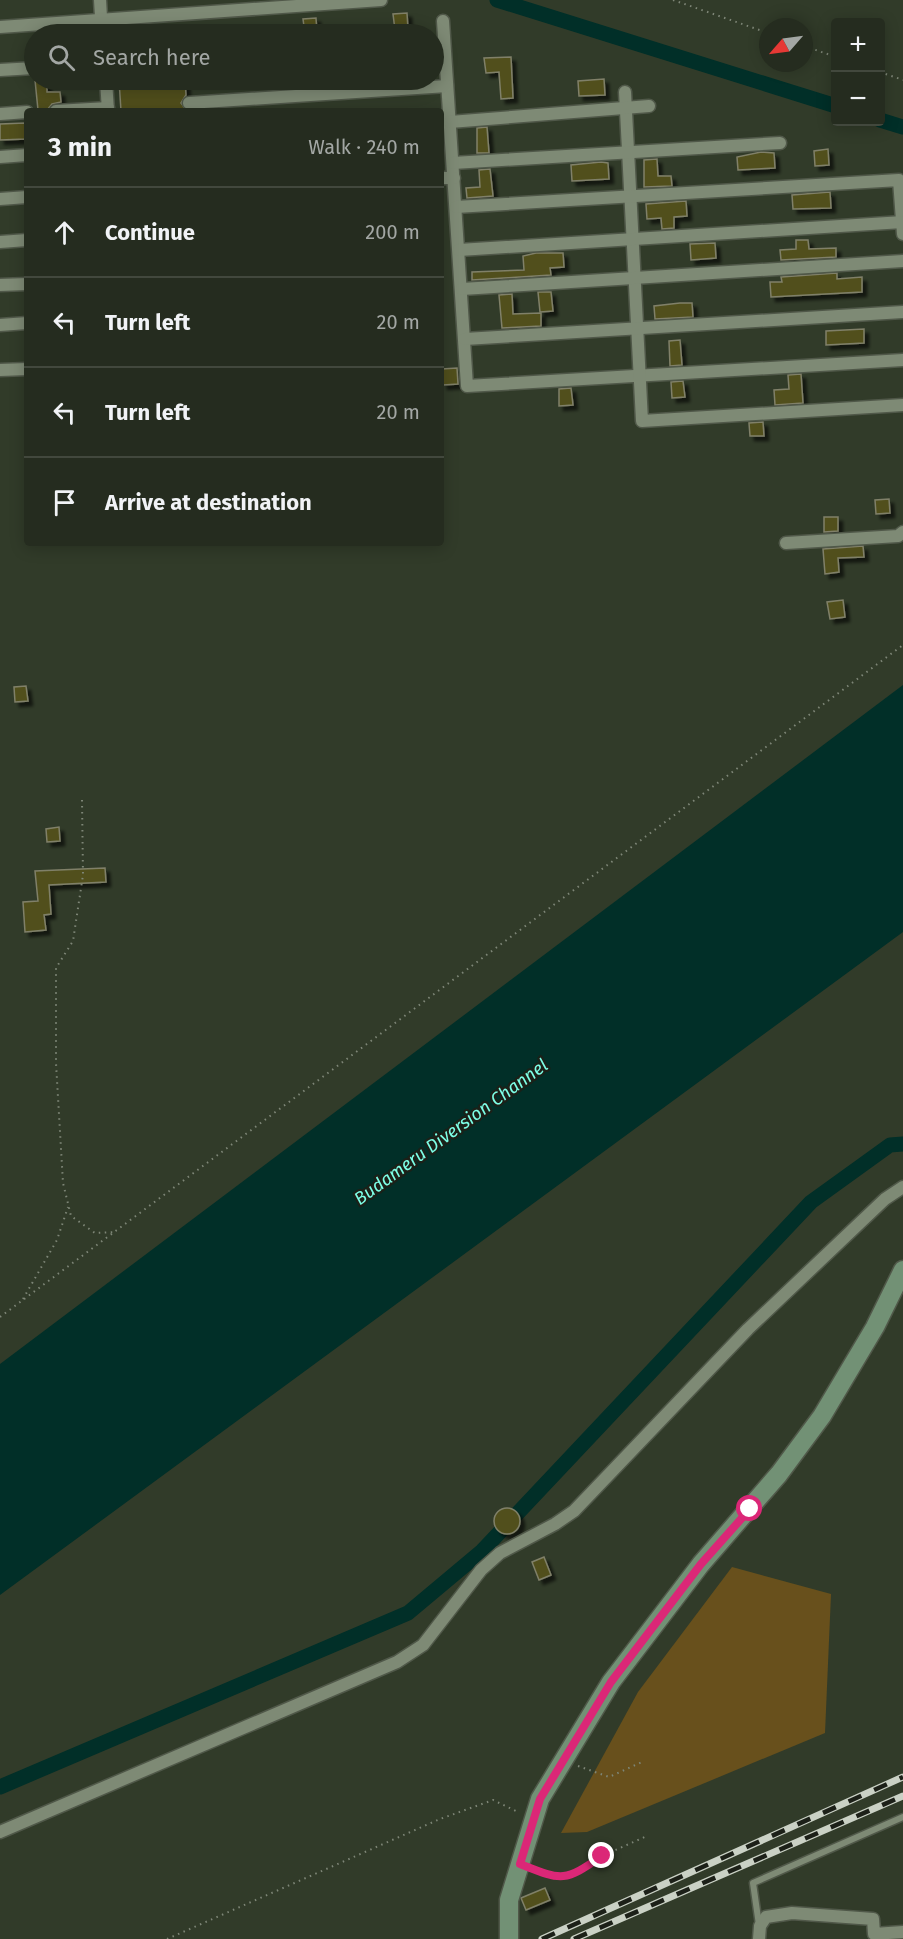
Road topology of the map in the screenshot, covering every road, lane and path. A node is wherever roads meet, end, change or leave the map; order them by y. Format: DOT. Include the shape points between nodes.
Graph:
graph roads {
  1 [pos="100,0"];
  2 [pos="381,0"];
  3 [pos="673,0"];
  4 [pos="101,20"];
  5 [pos="443,21"];
  6 [pos="43,24"];
  7 [pos="101,24"];
  8 [pos="442,24"];
  9 [pos="24,25"];
  10 [pos="0,27"];
  11 [pos="759,30"];
  12 [pos="813,49"];
  13 [pos="831,55"];
  14 [pos="24,69"];
  15 [pos="0,70"];
  16 [pos="444,71"];
  17 [pos="885,74"];
  18 [pos="903,80"];
  19 [pos="444,86"];
  20 [pos="447,86"];
  21 [pos="107,90"];
  22 [pos="386,90"];
  23 [pos="625,92"];
  24 [pos="189,103"];
  25 [pos="649,106"];
  26 [pos="108,108"];
  27 [pos="626,108"];
  28 [pos="24,112"];
  29 [pos="0,114"];
  30 [pos="447,128"];
  31 [pos="780,143"];
  32 [pos="628,152"];
  33 [pos="24,155"];
  34 [pos="0,157"];
  35 [pos="453,163"];
  36 [pos="447,178"];
  37 [pos="24,196"];
  38 [pos="630,196"];
  39 [pos="0,199"];
  40 [pos="456,207"];
  41 [pos="903,222"];
  42 [pos="903,234"];
  43 [pos="633,239"];
  44 [pos="24,240"];
  45 [pos="0,242"];
  46 [pos="459,250"];
  47 [pos="903,261"];
  48 [pos="635,278"];
  49 [pos="24,284"];
  50 [pos="0,285"];
  51 [pos="462,289"];
  52 [pos="903,312"];
  53 [pos="24,323"];
  54 [pos="0,325"];
  55 [pos="637,328"];
  56 [pos="465,339"];
  57 [pos="903,360"];
  58 [pos="24,369"];
  59 [pos="0,370"];
  60 [pos="640,376"];
  61 [pos="903,405"];
  62 [pos="903,532"];
  63 [pos="786,543"];
  64 [pos="903,645"];
  65 [pos="82,800"];
  66 [pos="903,1187"];
  67 [pos="68,1205"];
  68 [pos="115,1232"];
  69 [pos="903,1270"];
  70 [pos="22,1301"];
  71 [pos="0,1317"];
  72 [pos="564,1760"];
  73 [pos="642,1762"];
  74 [pos="903,1817"];
  75 [pos="534,1820"];
  76 [pos="0,1832"];
  77 [pos="647,1836"];
  78 [pos="520,1864"];
  79 [pos="903,1932"];
  80 [pos="759,1933"];
  81 [pos="167,1939"];
  82 [pos="508,1939"];
  1 -- 4 [label="street"];
  2 -- 4 [label="street"];
  3 -- 11 [label="path"];
  4 -- 6 [label="street"];
  4 -- 7 [label="street"];
  5 -- 8 [label="street"];
  9 -- 10 [label="street"];
  12 -- 13 [label="path"];
  14 -- 15 [label="street"];
  16 -- 20 [label="street"];
  17 -- 18 [label="path"];
  19 -- 20 [label="street"];
  20 -- 30 [label="street"];
  21 -- 26 [label="street"];
  22 -- 24 [label="street"];
  23 -- 27 [label="street"];
  25 -- 27 [label="street"];
  27 -- 30 [label="street"];
  27 -- 32 [label="street"];
  28 -- 29 [label="street"];
  30 -- 35 [label="street"];
  31 -- 32 [label="street"];
  32 -- 35 [label="street"];
  32 -- 38 [label="street"];
  33 -- 34 [label="street"];
  35 -- 36 [label="street"];
  36 -- 40 [label="street"];
  37 -- 39 [label="street"];
  38 -- 40 [label="street"];
  38 -- 41 [label="street" via="899,180"];
  38 -- 43 [label="street"];
  40 -- 46 [label="street"];
  41 -- 42 [label="street"];
  41 -- 43 [label="street"];
  43 -- 46 [label="street"];
  43 -- 48 [label="street"];
  44 -- 45 [label="street"];
  46 -- 51 [label="street"];
  47 -- 48 [label="street"];
  48 -- 51 [label="street"];
  48 -- 55 [label="street"];
  49 -- 50 [label="street"];
  51 -- 56 [label="street"];
  52 -- 55 [label="street"];
  53 -- 54 [label="street"];
  55 -- 56 [label="street"];
  55 -- 60 [label="street"];
  56 -- 60 [label="street" via="467,386"];
  57 -- 60 [label="street"];
  58 -- 59 [label="street"];
  60 -- 61 [label="street" via="642,421"];
  62 -- 63 [label="street" via="898,536"];
  64 -- 68 [label="path"];
  65 -- 67 [label="path" via="83,875 73,941 56,968 56,1063 63,1183"];
  66 -- 76 [label="street" via="885,1199 747,1329 574,1511 500,1552 481,1570 423,1645 386,1666"];
  67 -- 68 [label="path" via="71,1216 95,1233"];
  67 -- 70 [label="path" via="57,1240"];
  68 -- 70 [label="path"];
  69 -- 72 [label="main road" via="875,1328 822,1416 611,1682"];
  70 -- 71 [label="path"];
  72 -- 73 [label="path" via="609,1777"];
  72 -- 75 [label="main road" via="540,1799"];
  74 -- 80 [label="lane" via="753,1883"];
  75 -- 78 [label="main road"];
  75 -- 81 [label="path" via="493,1800 440,1819"];
  77 -- 78 [label="path" via="602,1856 572,1876 549,1875"];
  78 -- 82 [label="main road" via="509,1900"];
  79 -- 80 [label="street" via="874,1934 873,1919 792,1913 766,1917"];
}
